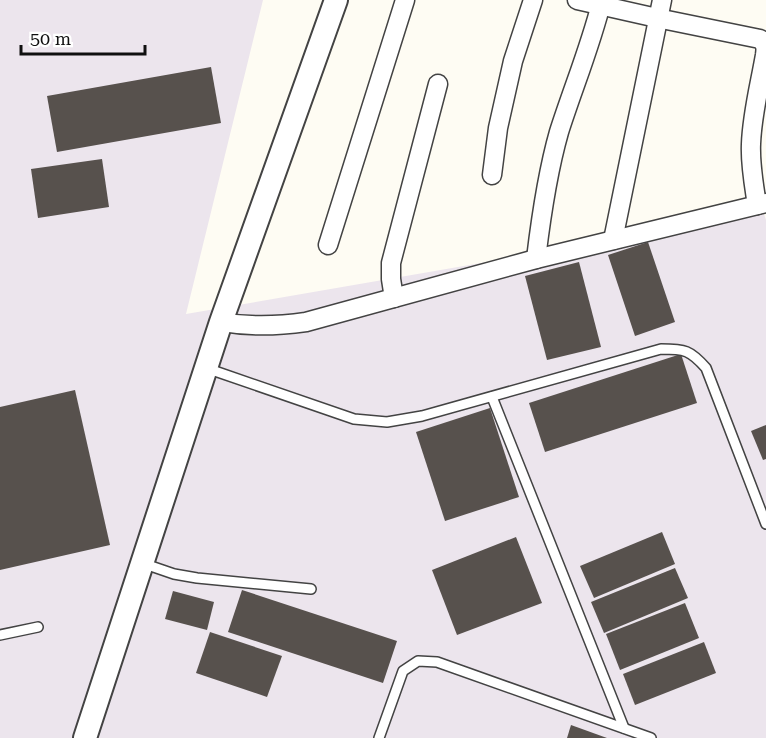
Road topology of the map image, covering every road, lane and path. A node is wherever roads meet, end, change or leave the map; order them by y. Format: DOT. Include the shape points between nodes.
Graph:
graph roads {
  1 [pos="336,0"];
  2 [pos="405,0"];
  3 [pos="533,0"];
  4 [pos="577,0"];
  5 [pos="662,0"];
  6 [pos="601,3"];
  7 [pos="657,18"];
  8 [pos="438,84"];
  9 [pos="492,176"];
  10 [pos="761,204"];
  11 [pos="613,240"];
  12 [pos="328,245"];
  13 [pos="536,260"];
  14 [pos="394,298"];
  15 [pos="221,322"];
  16 [pos="206,368"];
  17 [pos="492,397"];
  18 [pos="766,524"];
  19 [pos="142,563"];
  20 [pos="311,589"];
  21 [pos="38,627"];
  22 [pos="0,635"];
  23 [pos="624,728"];
  24 [pos="85,738"];
  25 [pos="379,738"];
  26 [pos="651,738"];
  1 -- 15 [label="street"];
  2 -- 12 [label="street"];
  3 -- 9 [label="street" via="513,61"];
  4 -- 6 [label="street"];
  5 -- 7 [label="street"];
  6 -- 7 [label="street"];
  6 -- 13 [label="street" via="559,133 543,202"];
  7 -- 10 [label="street" via="764,43 751,145 752,171"];
  7 -- 11 [label="street"];
  8 -- 14 [label="street" via="391,263"];
  10 -- 11 [label="street"];
  11 -- 13 [label="street"];
  13 -- 14 [label="street"];
  14 -- 15 [label="street" via="306,322"];
  15 -- 16 [label="street"];
  16 -- 17 [label="lane" via="354,419 387,422"];
  16 -- 19 [label="street"];
  17 -- 18 [label="lane" via="661,349 694,354 706,368"];
  17 -- 23 [label="lane"];
  19 -- 20 [label="lane" via="189,577"];
  19 -- 24 [label="street"];
  21 -- 22 [label="lane"];
  23 -- 25 [label="lane" via="437,662 418,661 403,671"];
  23 -- 26 [label="lane"];
}
